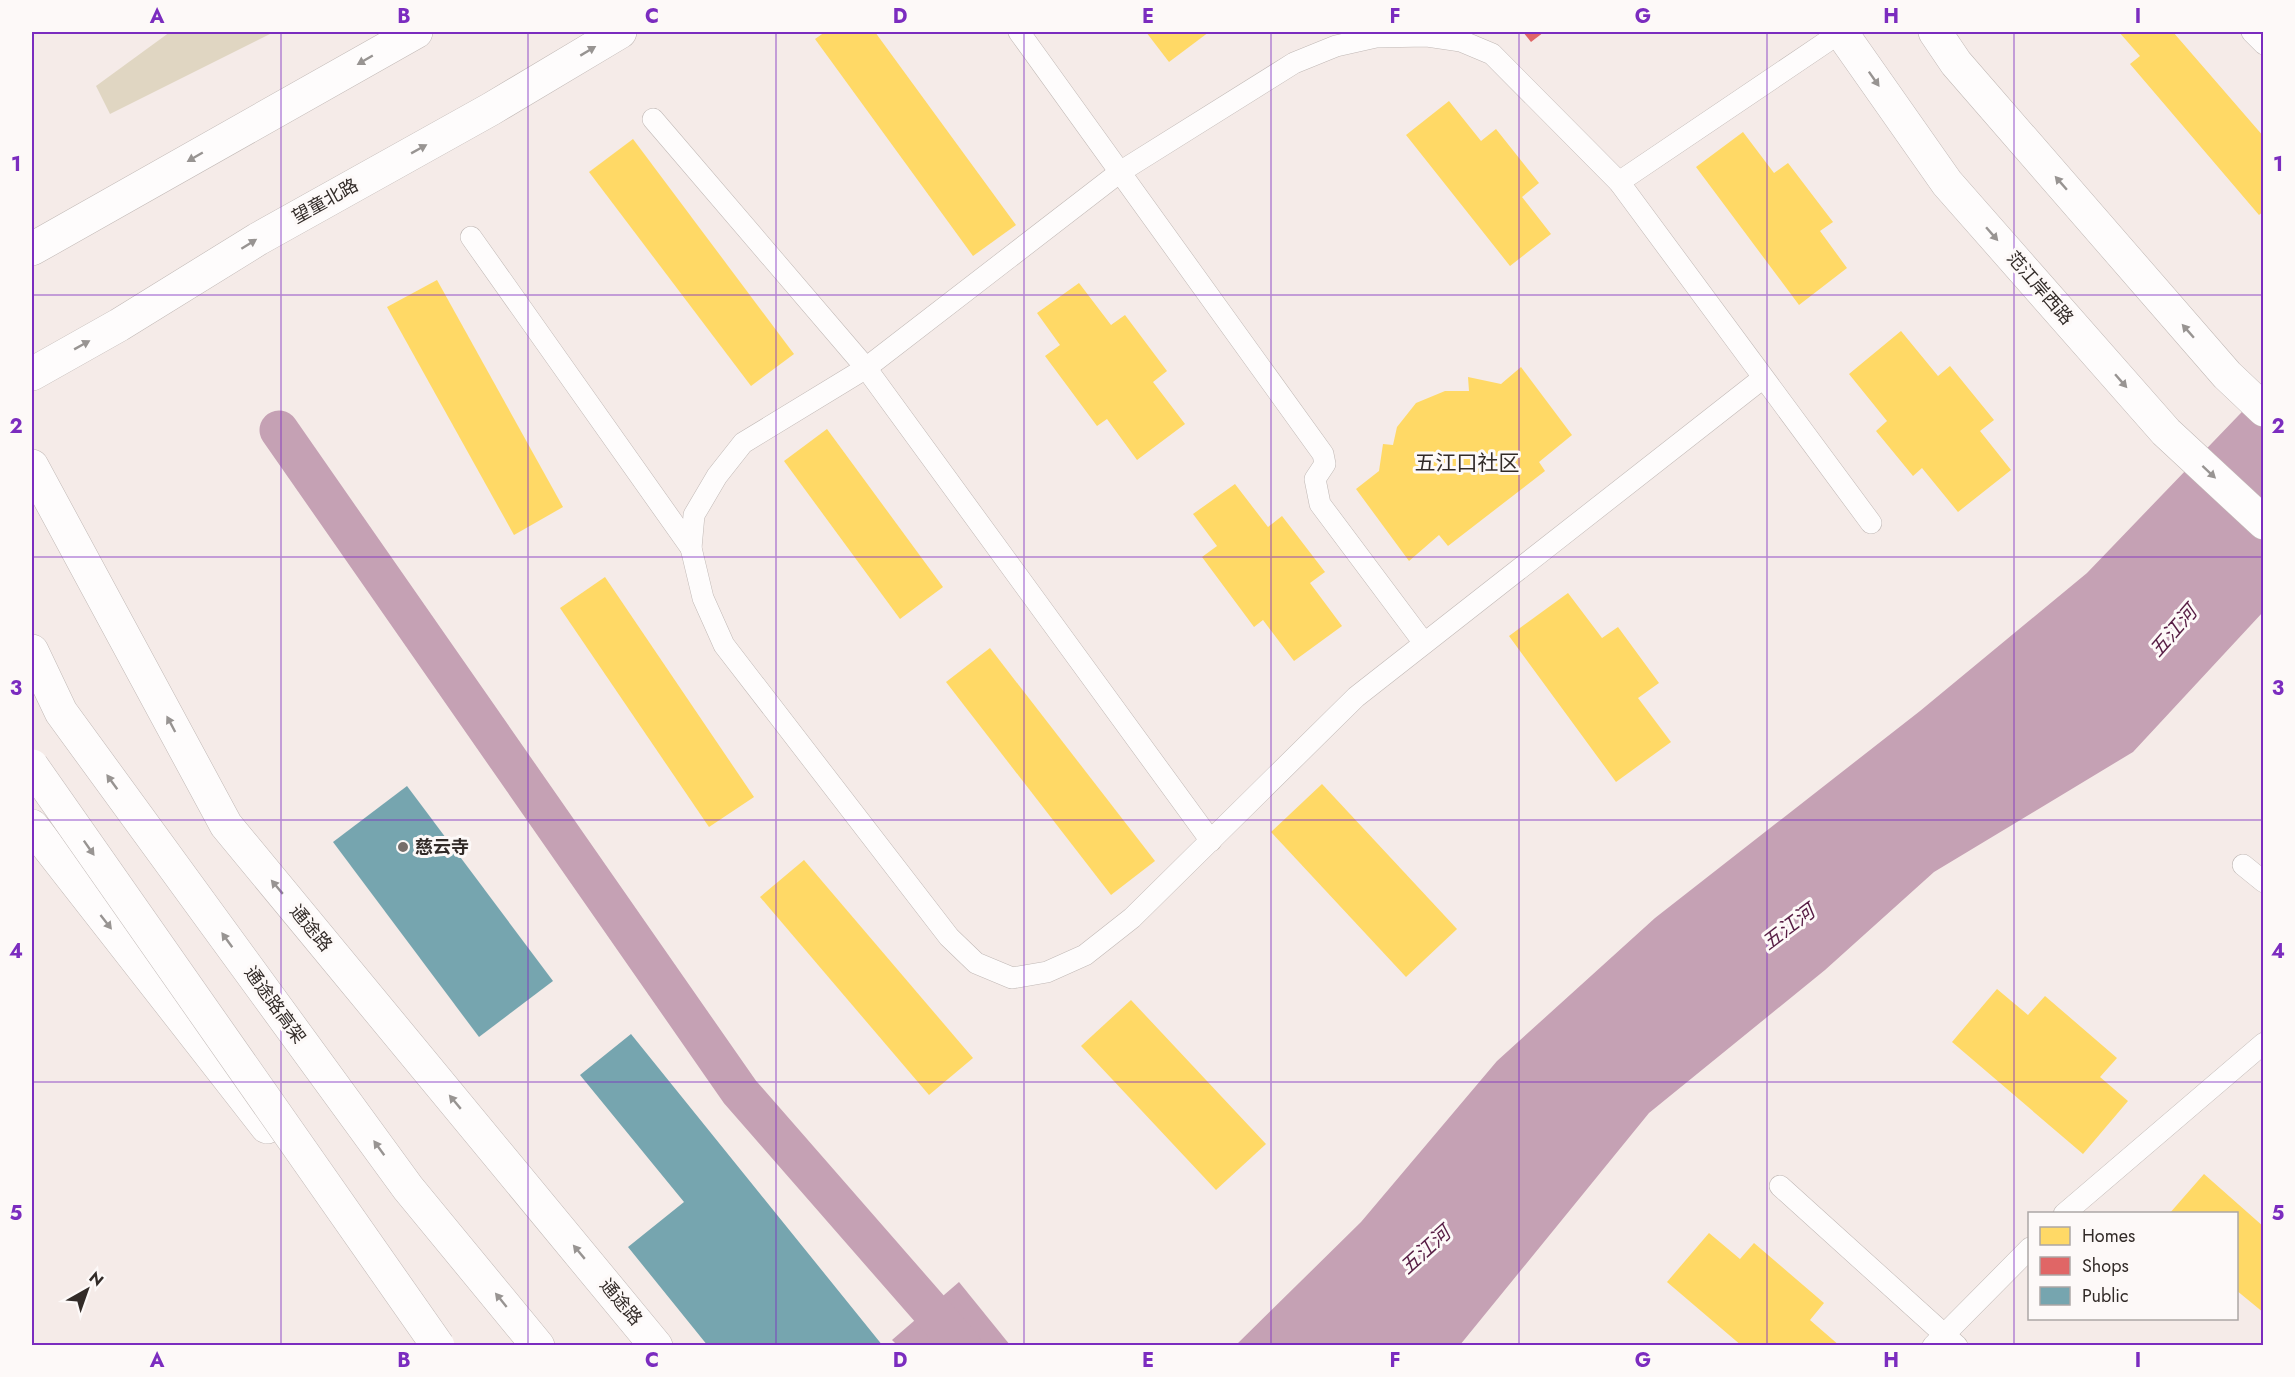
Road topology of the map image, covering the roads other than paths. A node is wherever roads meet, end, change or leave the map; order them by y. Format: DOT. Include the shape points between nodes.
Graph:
graph roads {
  1 [pos="416,32"];
  2 [pos="620,32"];
  3 [pos="1019,32"];
  4 [pos="1841,32"];
  5 [pos="1935,32"];
  6 [pos="2252,32"];
  7 [pos="2264,44"];
  8 [pos="653,119"];
  9 [pos="1120,172"];
  10 [pos="1619,182"];
  11 [pos="471,237"];
  12 [pos="32,249"];
  13 [pos="866,368"];
  14 [pos="32,374"];
  15 [pos="1764,378"];
  16 [pos="2264,410"];
  17 [pos="32,465"];
  18 [pos="1870,523"];
  19 [pos="2264,524"];
  20 [pos="691,548"];
  21 [pos="1424,643"];
  22 [pos="32,651"];
  23 [pos="32,766"];
  24 [pos="32,826"];
  25 [pos="1211,841"];
  26 [pos="2243,865"];
  27 [pos="2264,882"];
  28 [pos="2264,1042"];
  29 [pos="1780,1186"];
  30 [pos="2066,1212"];
  31 [pos="2028,1250"];
  32 [pos="1944,1342"];
  33 [pos="439,1346"];
  34 [pos="538,1346"];
  35 [pos="657,1346"];
  1 -- 12 [label="main road, one-way"];
  14 -- 2 [label="main road, 望童北路, one-way" via="258,239"];
  3 -- 9 [label="lane"];
  4 -- 10 [label="lane"];
  4 -- 19 [label="main road, 范江岸西路, one-way" via="1947,183 2166,432"];
  16 -- 5 [label="main road, one-way" via="2227,375 1956,63"];
  6 -- 7 [label="lane"];
  8 -- 13 [label="lane"];
  9 -- 10 [label="lane" via="1294,63 1336,46 1376,37 1427,36 1461,41 1492,54"];
  9 -- 13 [label="lane"];
  9 -- 21 [label="lane" via="1323,454 1325,464 1315,479 1320,504"];
  10 -- 15 [label="lane"];
  11 -- 20 [label="lane"];
  13 -- 20 [label="lane" via="743,443 694,515"];
  13 -- 25 [label="lane"];
  15 -- 18 [label="lane"];
  15 -- 21 [label="lane"];
  35 -- 17 [label="main road, 通途路, one-way" via="226,825"];
  20 -- 25 [label="lane" via="702,598 724,645 949,936 976,963 1012,978 1047,972 1085,955 1132,918"];
  21 -- 25 [label="lane" via="1356,697"];
  34 -- 22 [label="main road, 通途路高架, one-way" via="408,1188 61,712"];
  23 -- 33 [label="main road, one-way, bridge"];
  24 -- 33 [label="main road, one-way"];
  26 -- 27 [label="lane"];
  28 -- 30 [label="lane"];
  29 -- 32 [label="lane"];
  31 -- 32 [label="lane"];
}
